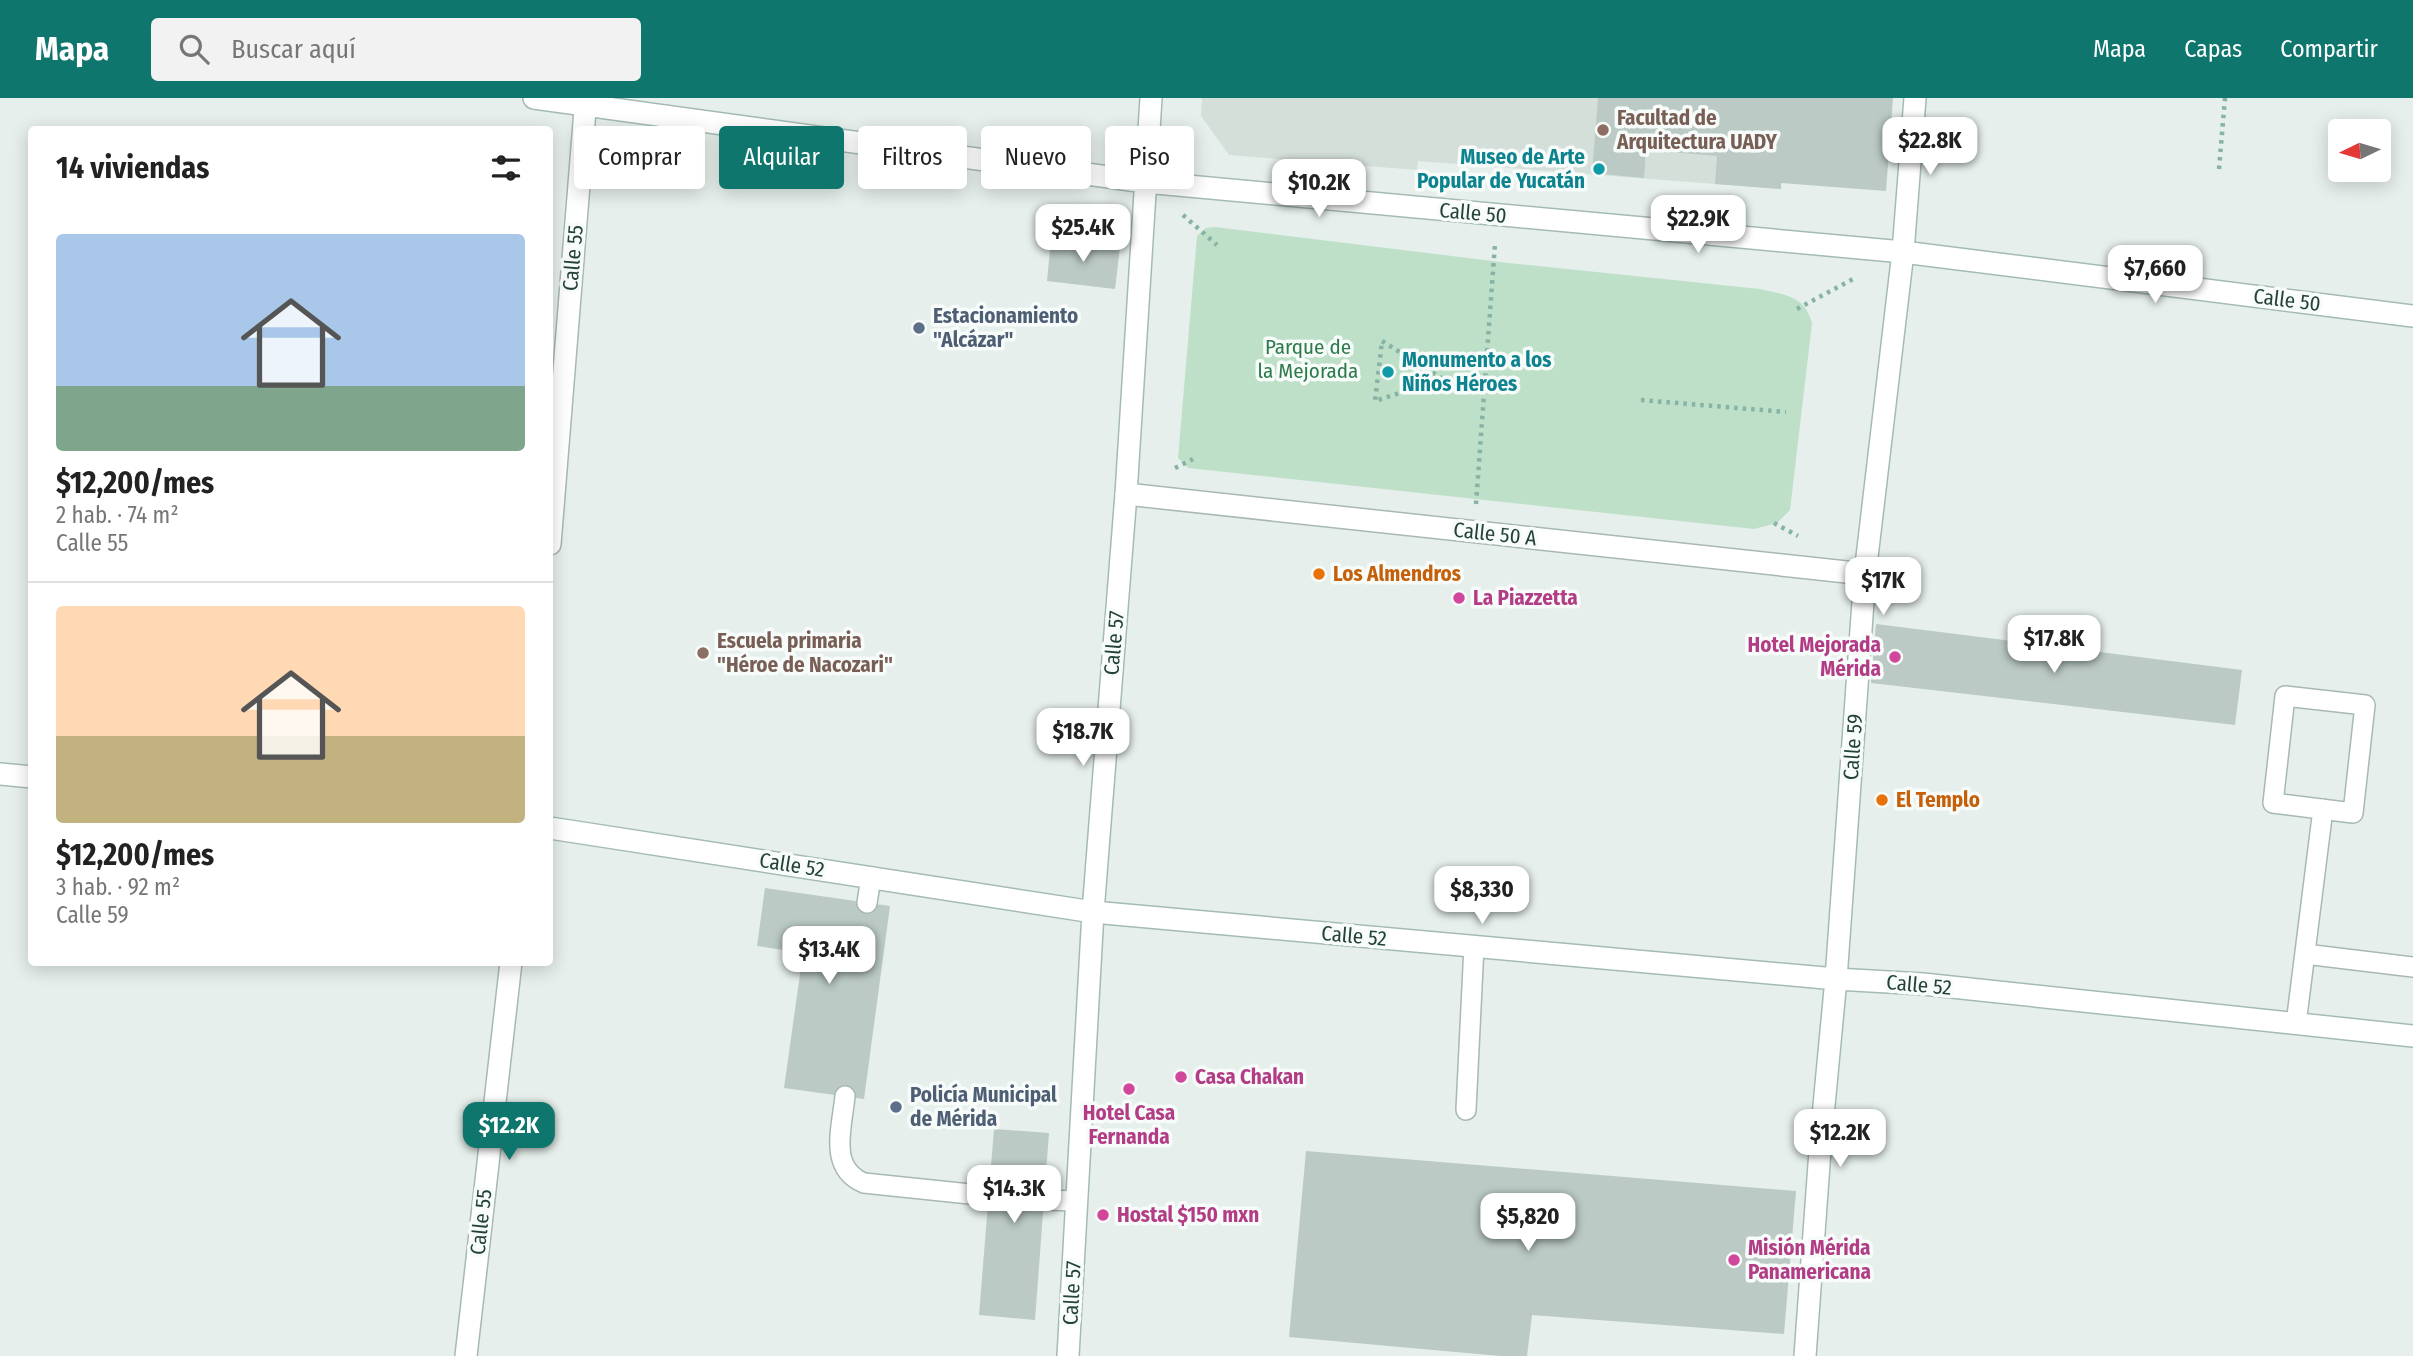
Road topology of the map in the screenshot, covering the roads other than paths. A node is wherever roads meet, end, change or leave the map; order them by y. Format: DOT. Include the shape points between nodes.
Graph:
graph roads {
  1 [pos="534,98"];
  2 [pos="1151,98"];
  3 [pos="1915,98"];
  4 [pos="586,102"];
  5 [pos="1149,126"];
  6 [pos="1105,176"];
  7 [pos="1194,187"];
  8 [pos="1145,189"];
  9 [pos="1903,253"];
  10 [pos="2413,316"];
  11 [pos="1126,494"];
  12 [pos="553,507"];
  13 [pos="1865,574"];
  14 [pos="0,774"];
  15 [pos="28,777"];
  16 [pos="2323,809"];
  17 [pos="553,828"];
  18 [pos="871,877"];
  19 [pos="867,903"];
  20 [pos="1093,912"];
  21 [pos="1474,946"];
  22 [pos="2305,954"];
  23 [pos="511,966"];
  24 [pos="2413,967"];
  25 [pos="1836,979"];
  26 [pos="2296,1024"];
  27 [pos="2413,1037"];
  28 [pos="845,1096"];
  29 [pos="1466,1110"];
  30 [pos="989,1196"];
  31 [pos="1044,1200"];
  32 [pos="1077,1201"];
  33 [pos="466,1356"];
  34 [pos="1068,1356"];
  35 [pos="1805,1356"];
  1 -- 4 [label="main road, Calle 50"];
  2 -- 5 [label="main road, Calle 57"];
  3 -- 9 [label="main road, Calle 59"];
  4 -- 6 [label="main road, Calle 50"];
  4 -- 12 [label="main road, Calle 55"];
  7 -- 9 [label="main road, Calle 50"];
  8 -- 11 [label="main road, Calle 57"];
  9 -- 10 [label="main road, Calle 50"];
  9 -- 13 [label="main road, Calle 59"];
  11 -- 13 [label="main road, Calle 50 A"];
  11 -- 20 [label="main road, Calle 57"];
  13 -- 25 [label="main road, Calle 59"];
  14 -- 15 [label="main road"];
  16 -- 16 [label="lane" via="2353,813 2365,705 2285,696 2273,803"];
  16 -- 22 [label="lane"];
  17 -- 18 [label="main road, Calle 52"];
  18 -- 19 [label="lane"];
  18 -- 20 [label="main road, Calle 52"];
  20 -- 21 [label="main road, Calle 52"];
  20 -- 32 [label="main road, Calle 57"];
  21 -- 25 [label="main road, Calle 52"];
  21 -- 29 [label="lane"];
  22 -- 24 [label="lane"];
  22 -- 26 [label="lane"];
  23 -- 33 [label="main road, Calle 55"];
  25 -- 26 [label="main road, Calle 52"];
  25 -- 35 [label="main road, Calle 59"];
  26 -- 27 [label="main road, Calle 52"];
  28 -- 30 [label="lane" via="840,1157 851,1178"];
  31 -- 32 [label="lane"];
  32 -- 34 [label="main road, Calle 57"];
}
